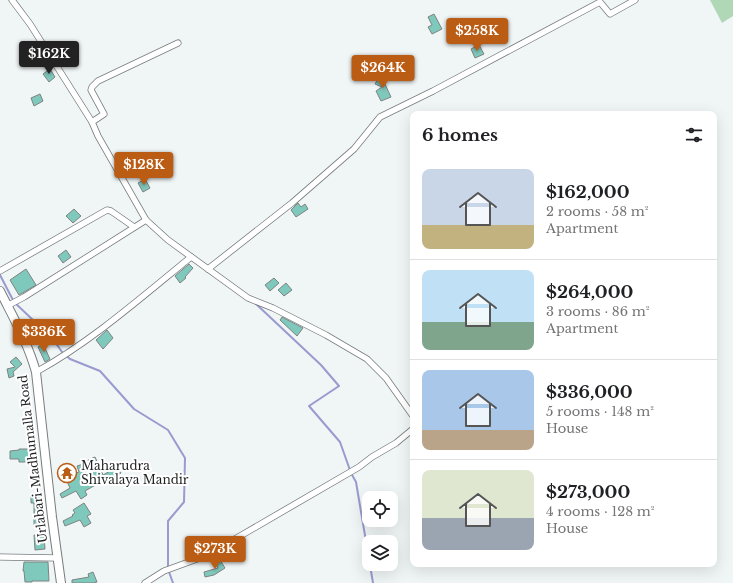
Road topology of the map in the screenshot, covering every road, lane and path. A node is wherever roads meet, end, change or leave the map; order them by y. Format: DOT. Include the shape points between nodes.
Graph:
graph roads {
  1 [pos="12,0"];
  2 [pos="635,0"];
  3 [pos="178,43"];
  4 [pos="92,122"];
  5 [pos="146,220"];
  6 [pos="134,227"];
  7 [pos="192,257"];
  8 [pos="208,269"];
  9 [pos="0,271"];
  10 [pos="0,291"];
  11 [pos="7,306"];
  12 [pos="36,372"];
  13 [pos="410,412"];
  14 [pos="410,431"];
  15 [pos="0,557"];
  16 [pos="58,558"];
  17 [pos="60,583"];
  18 [pos="145,583"];
  1 -- 4 [label="street"];
  2 -- 8 [label="street" via="610,14 600,2 380,117 354,148 297,199"];
  3 -- 4 [label="street" via="92,86 92,94 104,114"];
  4 -- 5 [label="street"];
  5 -- 6 [label="street"];
  5 -- 7 [label="street"];
  6 -- 9 [label="street" via="107,210"];
  6 -- 11 [label="street"];
  7 -- 8 [label="street"];
  7 -- 12 [label="street" via="84,342"];
  8 -- 13 [label="street" via="248,298 273,308 367,359 386,378"];
  10 -- 11 [label="main road, Urlabari-Madhumalla Road"];
  11 -- 12 [label="main road, Urlabari-Madhumalla Road" via="22,334"];
  12 -- 16 [label="main road, Urlabari-Madhumalla Road"];
  14 -- 18 [label="street" via="360,466 270,519 197,559 164,570"];
  15 -- 16 [label="street"];
  16 -- 17 [label="main road, Urlabari-Madhumalla Road"];
}
